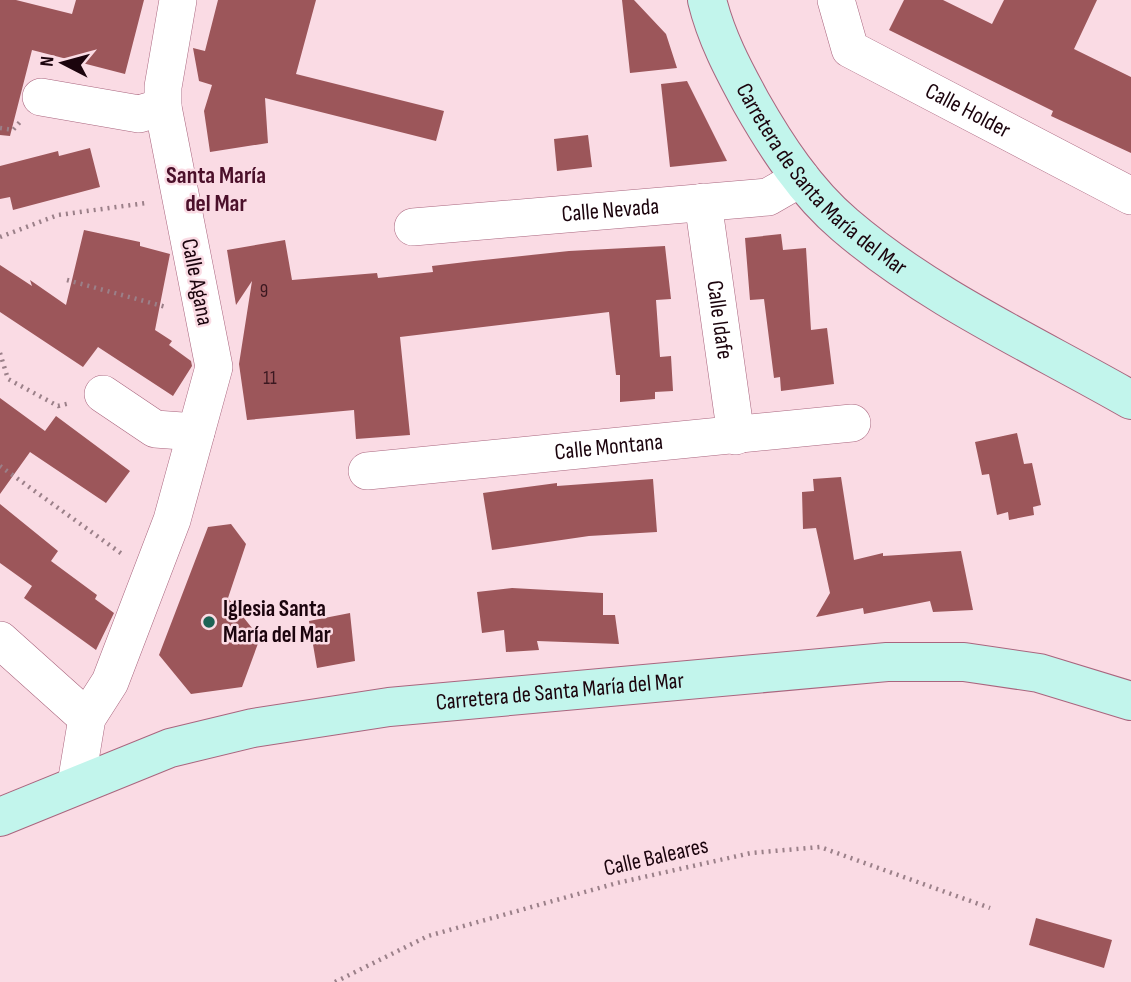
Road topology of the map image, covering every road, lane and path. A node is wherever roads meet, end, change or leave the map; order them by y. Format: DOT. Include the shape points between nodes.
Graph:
graph roads {
  1 [pos="178,0"];
  2 [pos="836,0"];
  3 [pos="710,1"];
  4 [pos="41,97"];
  5 [pos="163,107"];
  6 [pos="801,178"];
  7 [pos="1131,196"];
  8 [pos="181,198"];
  9 [pos="703,202"];
  10 [pos="413,227"];
  11 [pos="0,237"];
  12 [pos="67,280"];
  13 [pos="204,317"];
  14 [pos="0,353"];
  15 [pos="103,394"];
  16 [pos="1131,400"];
  17 [pos="852,422"];
  18 [pos="196,432"];
  19 [pos="736,436"];
  20 [pos="0,466"];
  21 [pos="367,471"];
  22 [pos="151,575"];
  23 [pos="2,645"];
  24 [pos="1131,701"];
  25 [pos="87,718"];
  26 [pos="76,784"];
  27 [pos="0,817"];
  28 [pos="990,908"];
  29 [pos="335,982"];
  1 -- 5 [label="street, Calle Agana"];
  2 -- 7 [label="street, Calle Holder" via="850,49"];
  3 -- 6 [label="main road, Carretera de Santa María del Mar" via="727,60"];
  4 -- 5 [label="street" via="139,114"];
  5 -- 8 [label="street, Calle Agana"];
  6 -- 9 [label="street, Calle Nevada" via="768,197"];
  6 -- 16 [label="main road, Carretera de Santa María del Mar" via="843,224 909,274"];
  8 -- 11 [label="path" via="58,215"];
  8 -- 13 [label="street, Calle Agana"];
  9 -- 10 [label="street, Calle Nevada"];
  9 -- 19 [label="street, Calle Idafe"];
  12 -- 13 [label="path"];
  13 -- 18 [label="street, Calle Agana" via="214,367"];
  14 -- 15 [label="path" via="8,379 58,406"];
  15 -- 18 [label="street" via="155,429"];
  17 -- 19 [label="street, Calle Montana"];
  18 -- 22 [label="street, Calle Agana" via="172,520"];
  19 -- 21 [label="street, Calle Montana"];
  20 -- 22 [label="path"];
  22 -- 25 [label="street, Calle Agana" via="110,682"];
  23 -- 25 [label="street"];
  24 -- 26 [label="main road, Carretera de Santa María del Mar" via="1039,673 964,662 887,662 389,707 253,727 170,748"];
  25 -- 26 [label="street"];
  26 -- 27 [label="main road, Carretera de Santa María del Mar"];
  28 -- 29 [label="path, Calle Baleares" via="820,847 751,853 617,883 428,936"];
}
